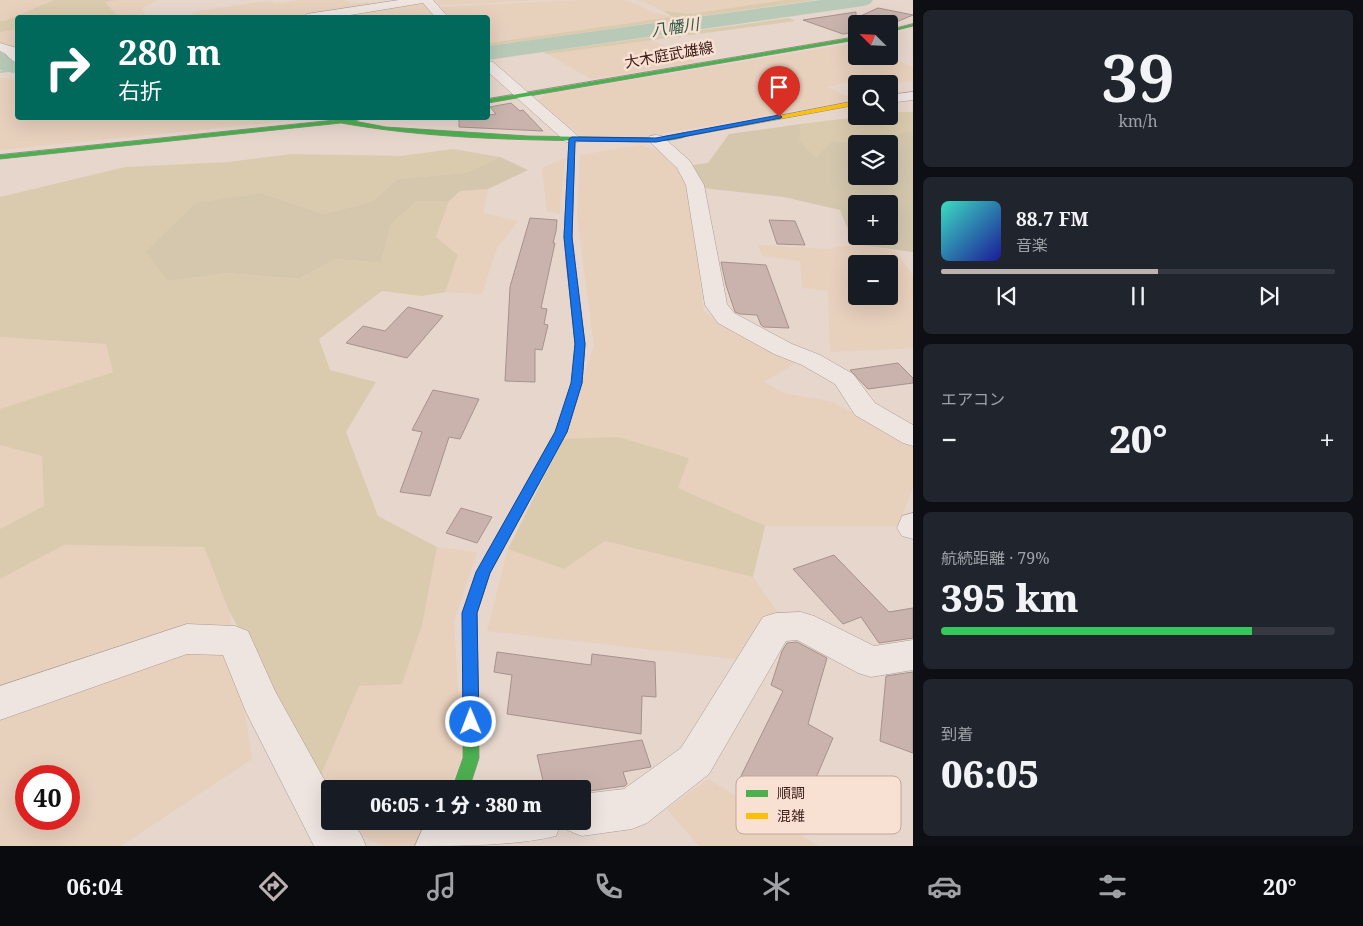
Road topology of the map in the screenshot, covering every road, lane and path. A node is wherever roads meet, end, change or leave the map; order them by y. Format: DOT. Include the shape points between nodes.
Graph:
graph roads {
  1 [pos="420,0"];
  2 [pos="427,0"];
  3 [pos="326,15"];
  4 [pos="440,15"];
  5 [pos="913,25"];
  6 [pos="898,29"];
  7 [pos="848,39"];
  8 [pos="490,67"];
  9 [pos="521,95"];
  10 [pos="913,96"];
  11 [pos="898,98"];
  12 [pos="490,101"];
  13 [pos="848,104"];
  14 [pos="352,120"];
  15 [pos="341,121"];
  16 [pos="572,139"];
  17 [pos="656,140"];
  18 [pos="0,157"];
  19 [pos="913,438"];
  20 [pos="913,524"];
  21 [pos="913,528"];
  22 [pos="913,655"];
  23 [pos="0,703"];
  24 [pos="463,780"];
  25 [pos="591,814"];
  26 [pos="445,830"];
  27 [pos="493,830"];
  28 [pos="344,846"];
  29 [pos="437,846"];
  30 [pos="472,846"];
  1 -- 3 [label="street"];
  2 -- 4 [label="street"];
  5 -- 6 [label="street"];
  7 -- 9 [label="street, 大木庭武雄線"];
  8 -- 9 [label="street"];
  9 -- 12 [label="street, 大木庭武雄線"];
  9 -- 16 [label="street"];
  10 -- 11 [label="street"];
  13 -- 17 [label="street"];
  14 -- 15 [label="street"];
  15 -- 16 [label="street" via="386,129"];
  15 -- 18 [label="street"];
  16 -- 17 [label="street"];
  16 -- 24 [label="street" via="568,237 580,344 577,383 561,432 483,572 470,613 472,758"];
  17 -- 19 [label="street" via="684,165 695,185 716,304 726,318 844,379 865,409"];
  20 -- 21 [label="street"];
  22 -- 25 [label="street" via="871,662 800,626 776,627 695,761 632,808"];
  23 -- 28 [label="street" via="187,639 235,641 260,700 332,838"];
  26 -- 29 [label="street"];
  27 -- 30 [label="street"];
}
